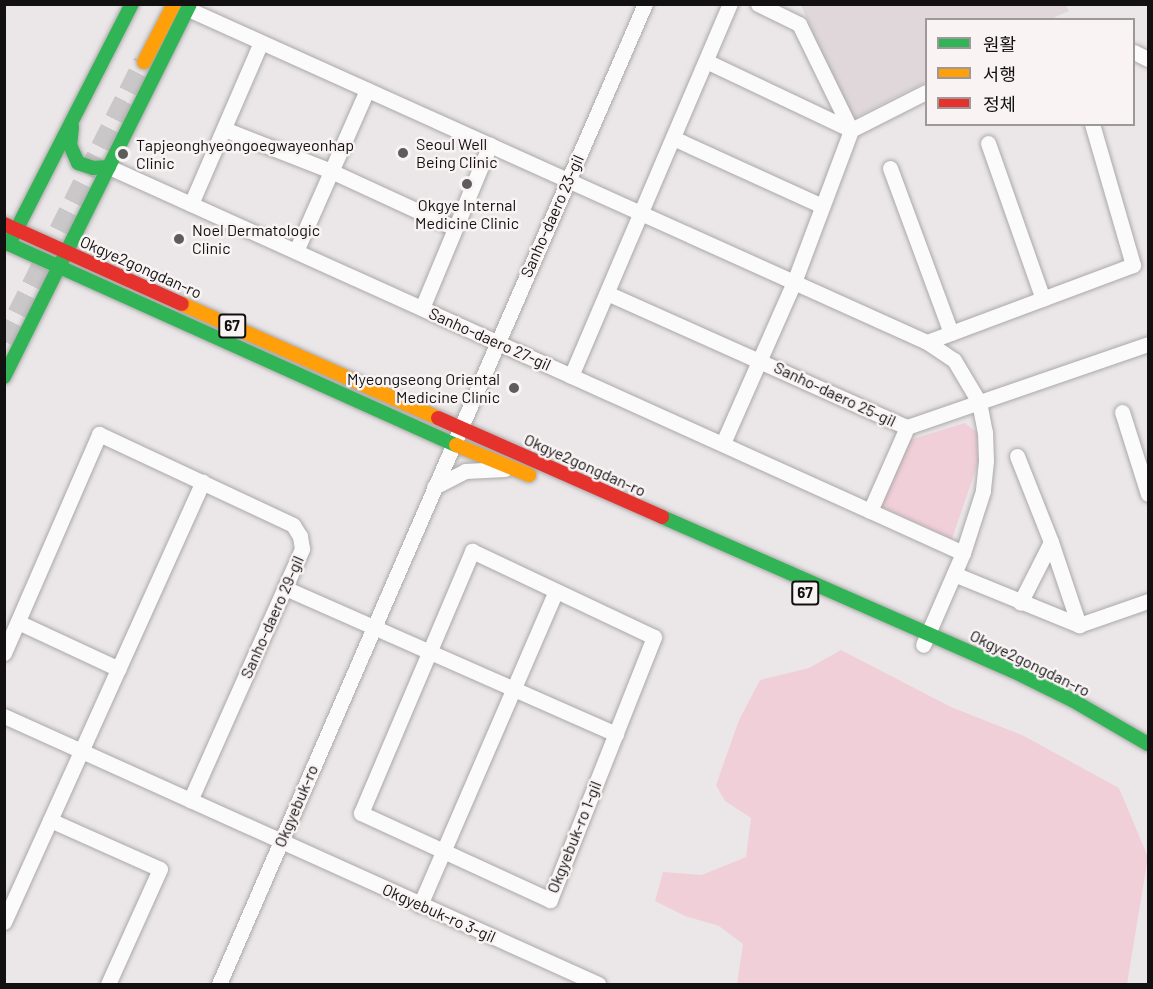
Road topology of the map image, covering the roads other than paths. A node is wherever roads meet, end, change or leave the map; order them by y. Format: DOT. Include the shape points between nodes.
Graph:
graph roads {
  1 [pos="132,4"];
  2 [pos="162,4"];
  3 [pos="645,4"];
  4 [pos="730,4"];
  5 [pos="758,4"];
  6 [pos="184,6"];
  7 [pos="261,42"];
  8 [pos="1135,52"];
  9 [pos="1149,59"];
  10 [pos="706,61"];
  11 [pos="367,90"];
  12 [pos="925,93"];
  13 [pos="73,123"];
  14 [pos="1093,126"];
  15 [pos="224,129"];
  16 [pos="851,130"];
  17 [pos="673,138"];
  18 [pos="988,143"];
  19 [pos="490,145"];
  20 [pos="109,167"];
  21 [pos="890,168"];
  22 [pos="331,171"];
  23 [pos="568,180"];
  24 [pos="191,204"];
  25 [pos="822,207"];
  26 [pos="641,213"];
  27 [pos="11,227"];
  28 [pos="455,228"];
  29 [pos="6,247"];
  30 [pos="296,251"];
  31 [pos="67,252"];
  32 [pos="60,267"];
  33 [pos="794,282"];
  34 [pos="607,293"];
  35 [pos="1043,299"];
  36 [pos="422,308"];
  37 [pos="951,333"];
  38 [pos="497,342"];
  39 [pos="927,342"];
  40 [pos="1149,344"];
  41 [pos="760,359"];
  42 [pos="571,376"];
  43 [pos="4,377"];
  44 [pos="979,402"];
  45 [pos="1122,412"];
  46 [pos="907,427"];
  47 [pos="460,428"];
  48 [pos="723,443"];
  49 [pos="453,444"];
  50 [pos="1017,456"];
  51 [pos="516,470"];
  52 [pos="202,482"];
  53 [pos="545,482"];
  54 [pos="434,487"];
  55 [pos="574,494"];
  56 [pos="1149,494"];
  57 [pos="870,511"];
  58 [pos="1051,542"];
  59 [pos="963,553"];
  60 [pos="954,574"];
  61 [pos="285,588"];
  62 [pos="556,591"];
  63 [pos="1149,601"];
  64 [pos="1020,603"];
  65 [pos="18,622"];
  66 [pos="1079,626"];
  67 [pos="373,627"];
  68 [pos="925,639"];
  69 [pos="429,652"];
  70 [pos="4,653"];
  71 [pos="119,669"];
  72 [pos="514,688"];
  73 [pos="4,716"];
  74 [pos="616,734"];
  75 [pos="1149,744"];
  76 [pos="81,751"];
  77 [pos="1149,759"];
  78 [pos="190,800"];
  79 [pos="50,820"];
  80 [pos="281,841"];
  81 [pos="444,851"];
  82 [pos="420,904"];
  83 [pos="4,922"];
  84 [pos="108,984"];
  85 [pos="219,984"];
  86 [pos="597,984"];
  1 -- 13 [label="main road"];
  2 -- 6 [label="main road" via="139,61"];
  3 -- 23 [label="street, Sanho-daero 23-gil"];
  4 -- 10 [label="street"];
  5 -- 16 [label="street" via="798,24"];
  6 -- 7 [label="street"];
  6 -- 20 [label="main road"];
  7 -- 11 [label="street"];
  7 -- 15 [label="street"];
  8 -- 9 [label="street"];
  10 -- 16 [label="street"];
  10 -- 17 [label="street"];
  11 -- 19 [label="street"];
  11 -- 22 [label="street"];
  12 -- 16 [label="street"];
  13 -- 20 [label="main road" via="70,145 78,164"];
  13 -- 27 [label="main road"];
  14 -- 35 [label="street" via="1133,265"];
  15 -- 22 [label="street"];
  15 -- 24 [label="street"];
  16 -- 25 [label="street, Sanho-daero 25-gil"];
  17 -- 25 [label="street"];
  17 -- 26 [label="street"];
  18 -- 35 [label="street"];
  19 -- 23 [label="street"];
  19 -- 28 [label="street"];
  20 -- 24 [label="street, Sanho-daero 27-gil"];
  20 -- 31 [label="main road"];
  21 -- 37 [label="street"];
  22 -- 28 [label="street"];
  22 -- 30 [label="street"];
  23 -- 26 [label="street"];
  23 -- 38 [label="street, Sanho-daero 23-gil"];
  24 -- 30 [label="street, Sanho-daero 27-gil"];
  25 -- 33 [label="street, Sanho-daero 25-gil"];
  26 -- 33 [label="street"];
  26 -- 34 [label="street"];
  27 -- 29 [label="main road"];
  27 -- 31 [label="main road, Okgye2gongdan-ro / 67"];
  28 -- 36 [label="street"];
  29 -- 32 [label="main road, Okgye2gongdan-ro / 67"];
  30 -- 36 [label="street, Sanho-daero 27-gil"];
  31 -- 32 [label="main road"];
  31 -- 47 [label="main road, Okgye2gongdan-ro / 67"];
  32 -- 43 [label="main road"];
  32 -- 49 [label="main road, Okgye2gongdan-ro / 67"];
  33 -- 39 [label="street"];
  33 -- 41 [label="street, Sanho-daero 25-gil"];
  34 -- 41 [label="street, Sanho-daero 25-gil"];
  34 -- 42 [label="street"];
  35 -- 37 [label="street"];
  36 -- 38 [label="street, Sanho-daero 27-gil"];
  37 -- 39 [label="street"];
  38 -- 42 [label="street, Sanho-daero 27-gil"];
  38 -- 47 [label="street, Sanho-daero 23-gil"];
  39 -- 44 [label="street" via="954,360"];
  40 -- 44 [label="street, Sanho-daero 25-gil"];
  41 -- 46 [label="street, Sanho-daero 25-gil"];
  41 -- 48 [label="street, Sanho-daero 25-gil"];
  42 -- 48 [label="street, Sanho-daero 27-gil"];
  44 -- 46 [label="street, Sanho-daero 25-gil"];
  44 -- 59 [label="street" via="985,432 983,491"];
  45 -- 56 [label="street"];
  46 -- 57 [label="street"];
  47 -- 49 [label="street, Okgyebuk-ro"];
  47 -- 68 [label="main road, Okgye2gongdan-ro / 67"];
  48 -- 57 [label="street, Sanho-daero 27-gil"];
  49 -- 51 [label="main road, Okgye2gongdan-ro / 67"];
  49 -- 54 [label="street, Okgyebuk-ro"];
  50 -- 58 [label="street"];
  51 -- 53 [label="main road, Okgye2gongdan-ro / 67"];
  51 -- 54 [label="street" via="465,471"];
  52 -- 61 [label="street, Sanho-daero 29-gil" via="293,525 302,549"];
  52 -- 65 [label="street, Sanho-daero 29-gil" via="99,434"];
  52 -- 71 [label="street"];
  54 -- 67 [label="street, Okgyebuk-ro"];
  55 -- 68 [label="main road, Okgye2gongdan-ro / 67"];
  57 -- 59 [label="street, Sanho-daero 27-gil"];
  58 -- 64 [label="street"];
  58 -- 66 [label="street"];
  59 -- 60 [label="street"];
  60 -- 64 [label="street"];
  60 -- 68 [label="street"];
  61 -- 67 [label="street"];
  61 -- 78 [label="street, Sanho-daero 29-gil"];
  62 -- 69 [label="street, Okgyebuk-ro 1-gil" via="472,550"];
  62 -- 72 [label="street"];
  62 -- 74 [label="street, Okgyebuk-ro 1-gil" via="654,637"];
  63 -- 66 [label="street"];
  64 -- 66 [label="street"];
  65 -- 70 [label="street, Sanho-daero 29-gil"];
  65 -- 71 [label="street"];
  67 -- 69 [label="street"];
  67 -- 80 [label="street, Okgyebuk-ro"];
  68 -- 75 [label="main road, Okgye2gongdan-ro / 67" via="1072,699"];
  68 -- 77 [label="main road, Okgye2gongdan-ro / 67" via="1074,713"];
  69 -- 72 [label="street"];
  69 -- 81 [label="street, Okgyebuk-ro 1-gil" via="361,813"];
  71 -- 76 [label="street"];
  72 -- 74 [label="street"];
  72 -- 81 [label="street"];
  73 -- 76 [label="street"];
  74 -- 81 [label="street, Okgyebuk-ro 1-gil" via="550,900"];
  76 -- 78 [label="street"];
  76 -- 79 [label="street"];
  78 -- 80 [label="street"];
  79 -- 83 [label="street"];
  79 -- 84 [label="street" via="160,869"];
  80 -- 82 [label="street, Okgyebuk-ro 3-gil"];
  80 -- 85 [label="street, Okgyebuk-ro"];
  81 -- 82 [label="street"];
  82 -- 86 [label="street, Okgyebuk-ro 3-gil"];
}
